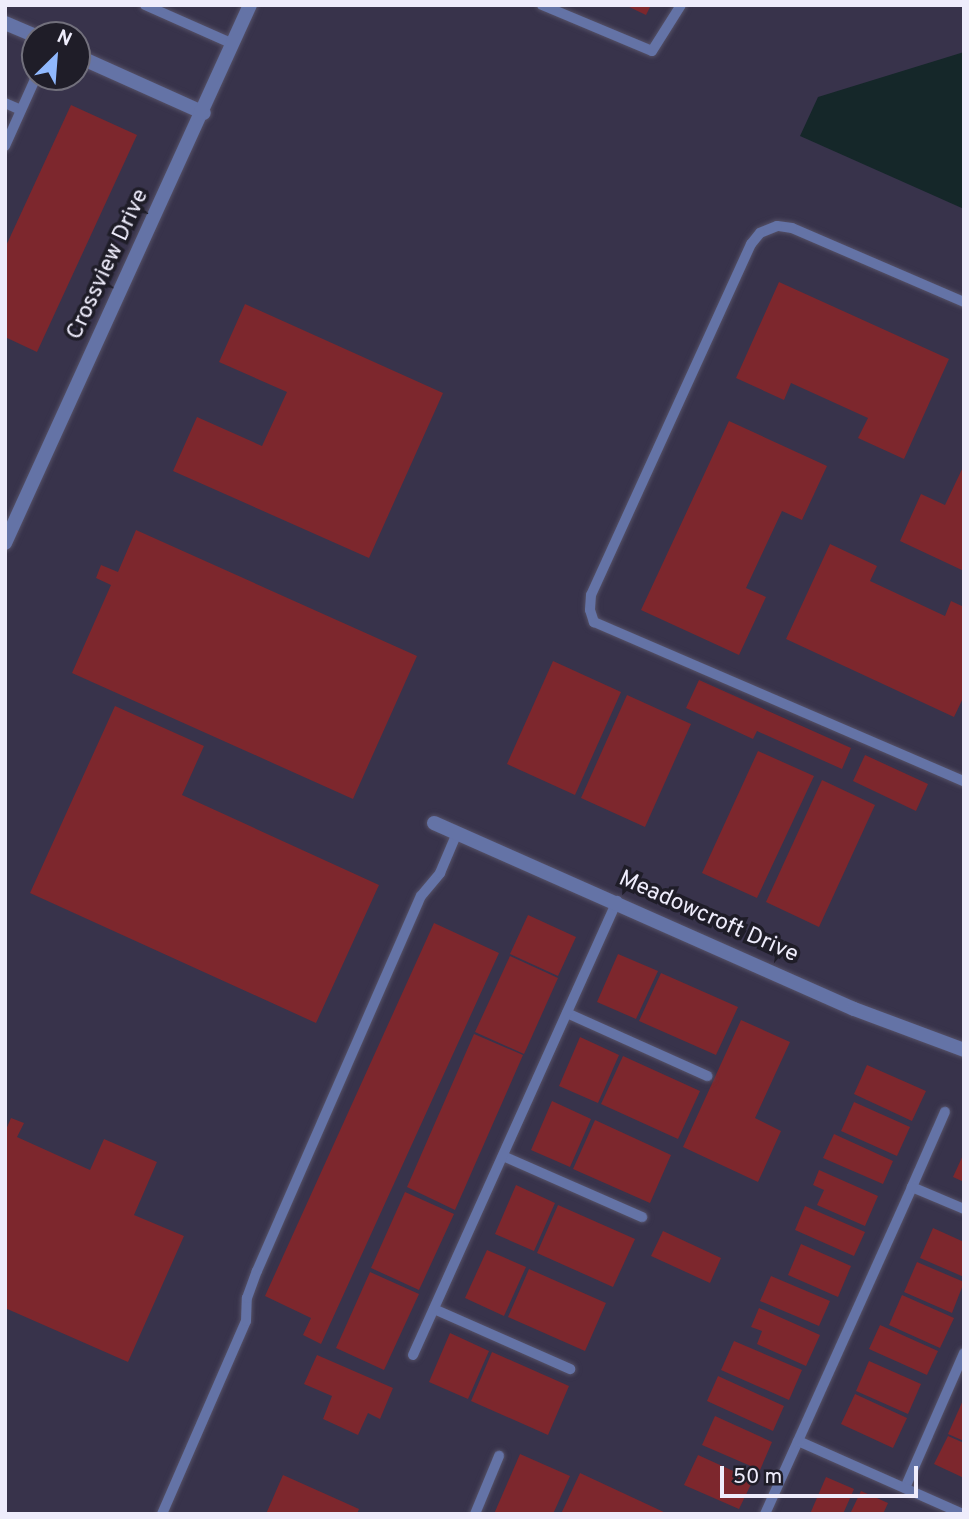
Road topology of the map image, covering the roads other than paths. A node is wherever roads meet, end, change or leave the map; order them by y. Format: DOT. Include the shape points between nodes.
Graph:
graph roads {
  1 [pos="145,5"];
  2 [pos="250,5"];
  3 [pos="542,5"];
  4 [pos="681,5"];
  5 [pos="233,44"];
  6 [pos="91,61"];
  7 [pos="30,91"];
  8 [pos="5,103"];
  9 [pos="22,110"];
  10 [pos="204,113"];
  11 [pos="5,146"];
  12 [pos="964,302"];
  13 [pos="5,543"];
  14 [pos="964,781"];
  15 [pos="434,823"];
  16 [pos="457,833"];
  17 [pos="617,901"];
  18 [pos="567,1013"];
  19 [pos="964,1050"];
  20 [pos="707,1076"];
  21 [pos="945,1112"];
  22 [pos="503,1156"];
  23 [pos="912,1187"];
  24 [pos="964,1209"];
  25 [pos="642,1217"];
  26 [pos="434,1309"];
  27 [pos="964,1353"];
  28 [pos="413,1355"];
  29 [pos="570,1369"];
  30 [pos="798,1441"];
  31 [pos="499,1455"];
  32 [pos="905,1488"];
  33 [pos="162,1514"];
  34 [pos="475,1514"];
  35 [pos="765,1514"];
  36 [pos="963,1514"];
  1 -- 5 [label="lane"];
  2 -- 5 [label="street, Crossview Drive"];
  3 -- 4 [label="lane" via="652,51"];
  5 -- 10 [label="street, Crossview Drive"];
  6 -- 10 [label="street"];
  7 -- 9 [label="lane"];
  8 -- 9 [label="lane"];
  9 -- 11 [label="lane"];
  10 -- 13 [label="street, Crossview Drive"];
  12 -- 14 [label="lane" via="792,228 777,226 760,233 608,558 590,610 594,622"];
  15 -- 16 [label="street, Meadowcroft Drive"];
  16 -- 17 [label="street, Meadowcroft Drive"];
  16 -- 33 [label="lane" via="440,873 421,896 257,1271 247,1298 246,1321"];
  17 -- 18 [label="lane"];
  17 -- 19 [label="street, Meadowcroft Drive" via="854,1009"];
  18 -- 20 [label="lane"];
  18 -- 22 [label="lane"];
  21 -- 23 [label="lane"];
  22 -- 25 [label="lane"];
  22 -- 26 [label="lane"];
  23 -- 24 [label="lane"];
  23 -- 30 [label="lane"];
  26 -- 28 [label="lane"];
  26 -- 29 [label="lane"];
  27 -- 32 [label="lane"];
  30 -- 32 [label="lane"];
  30 -- 35 [label="lane"];
  31 -- 34 [label="lane"];
  32 -- 36 [label="lane"];
}
